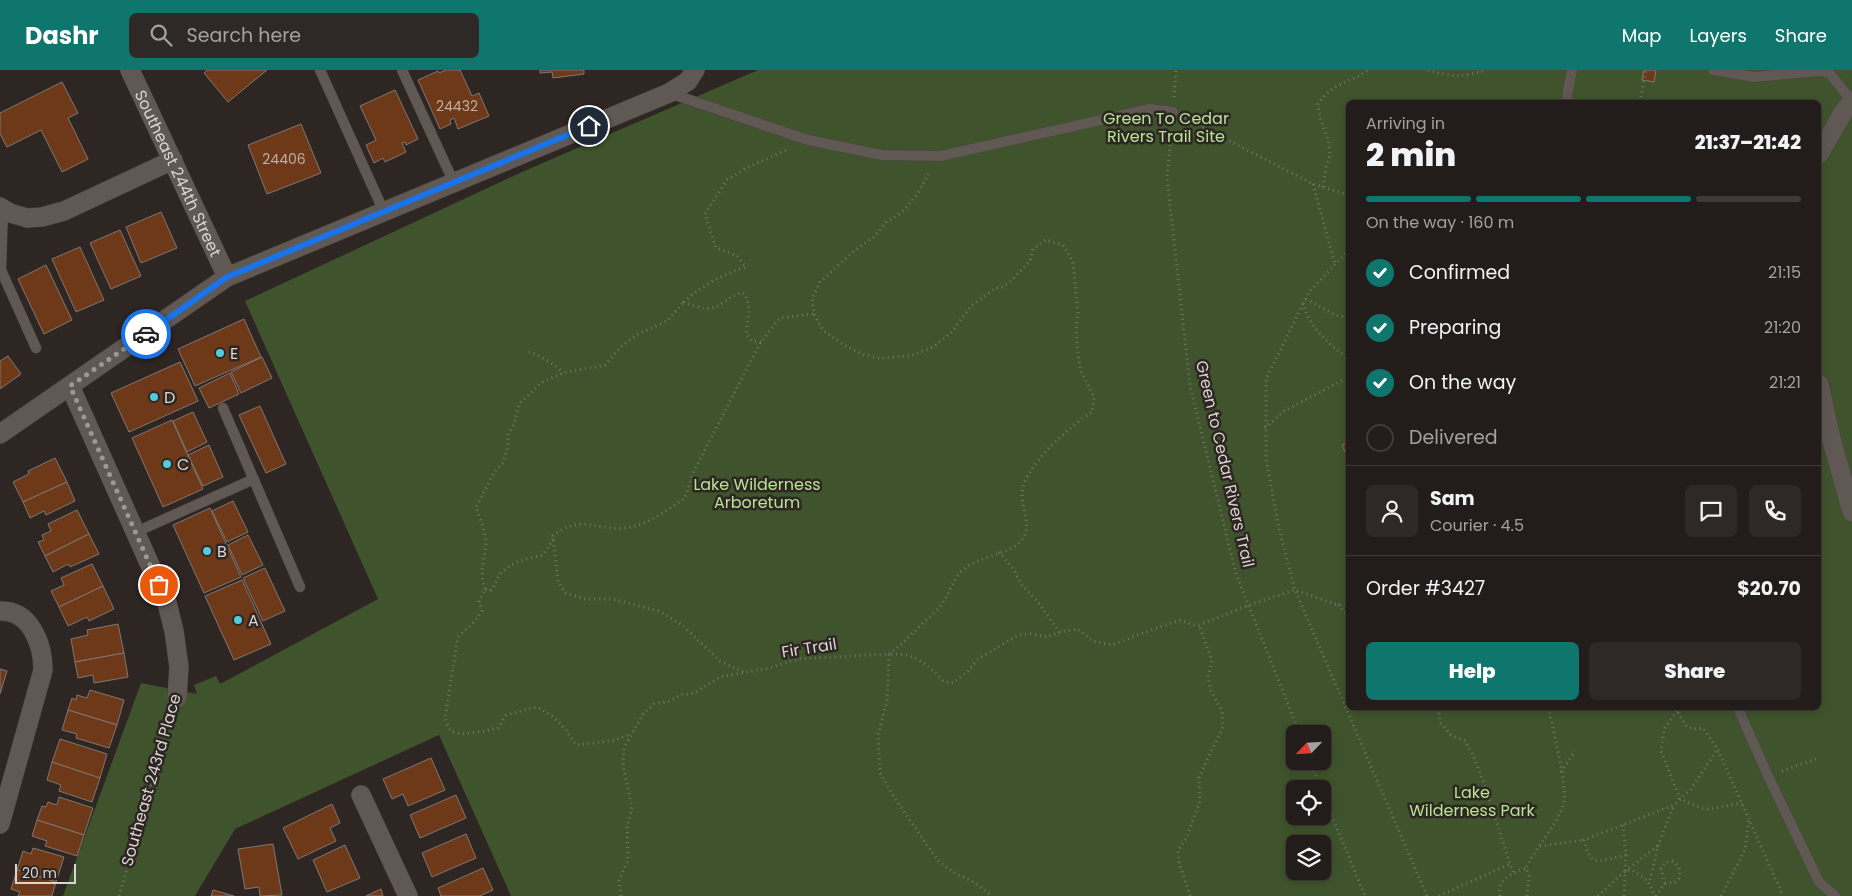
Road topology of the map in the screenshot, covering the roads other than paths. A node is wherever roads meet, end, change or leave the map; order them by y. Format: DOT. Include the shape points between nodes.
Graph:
graph roads {
  1 [pos="320,70"];
  2 [pos="402,70"];
  3 [pos="695,70"];
  4 [pos="1572,70"];
  5 [pos="1714,70"];
  6 [pos="135,72"];
  7 [pos="669,93"];
  8 [pos="1568,100"];
  9 [pos="1852,101"];
  10 [pos="1173,112"];
  11 [pos="1821,151"];
  12 [pos="173,160"];
  13 [pos="454,183"];
  14 [pos="1,207"];
  15 [pos="384,212"];
  16 [pos="227,277"];
  17 [pos="36,348"];
  18 [pos="70,386"];
  19 [pos="1821,393"];
  20 [pos="223,408"];
  21 [pos="0,434"];
  22 [pos="254,479"];
  23 [pos="1852,512"];
  24 [pos="136,532"];
  25 [pos="300,586"];
  26 [pos="0,610"];
  27 [pos="177,698"];
  28 [pos="1739,710"];
  29 [pos="361,796"];
  30 [pos="0,824"];
  31 [pos="408,896"];
  32 [pos="1835,896"];
  1 -- 15 [label="lane"];
  2 -- 13 [label="lane"];
  3 -- 7 [label="street" via="688,81"];
  4 -- 8 [label="lane"];
  5 -- 9 [label="lane" via="1754,77 1821,71 1830,74"];
  6 -- 12 [label="street, Southeast 244th Street"];
  7 -- 10 [label="lane" via="808,140 882,156 941,156 1150,109"];
  7 -- 13 [label="street"];
  9 -- 11 [label="street"];
  12 -- 14 [label="street" via="64,211 27,218"];
  12 -- 16 [label="street, Southeast 244th Street"];
  13 -- 15 [label="street"];
  14 -- 17 [label="lane" via="1,270"];
  15 -- 16 [label="street"];
  16 -- 18 [label="street"];
  18 -- 21 [label="street"];
  18 -- 24 [label="street, Southeast 243rd Place"];
  19 -- 23 [label="street"];
  20 -- 22 [label="lane"];
  22 -- 24 [label="lane"];
  22 -- 25 [label="lane"];
  24 -- 27 [label="street, Southeast 243rd Place" via="172,622 179,667"];
  26 -- 30 [label="street" via="9,610 20,616 32,629 42,648 43,663"];
  28 -- 32 [label="lane" via="1820,882"];
  29 -- 31 [label="street"];
}
